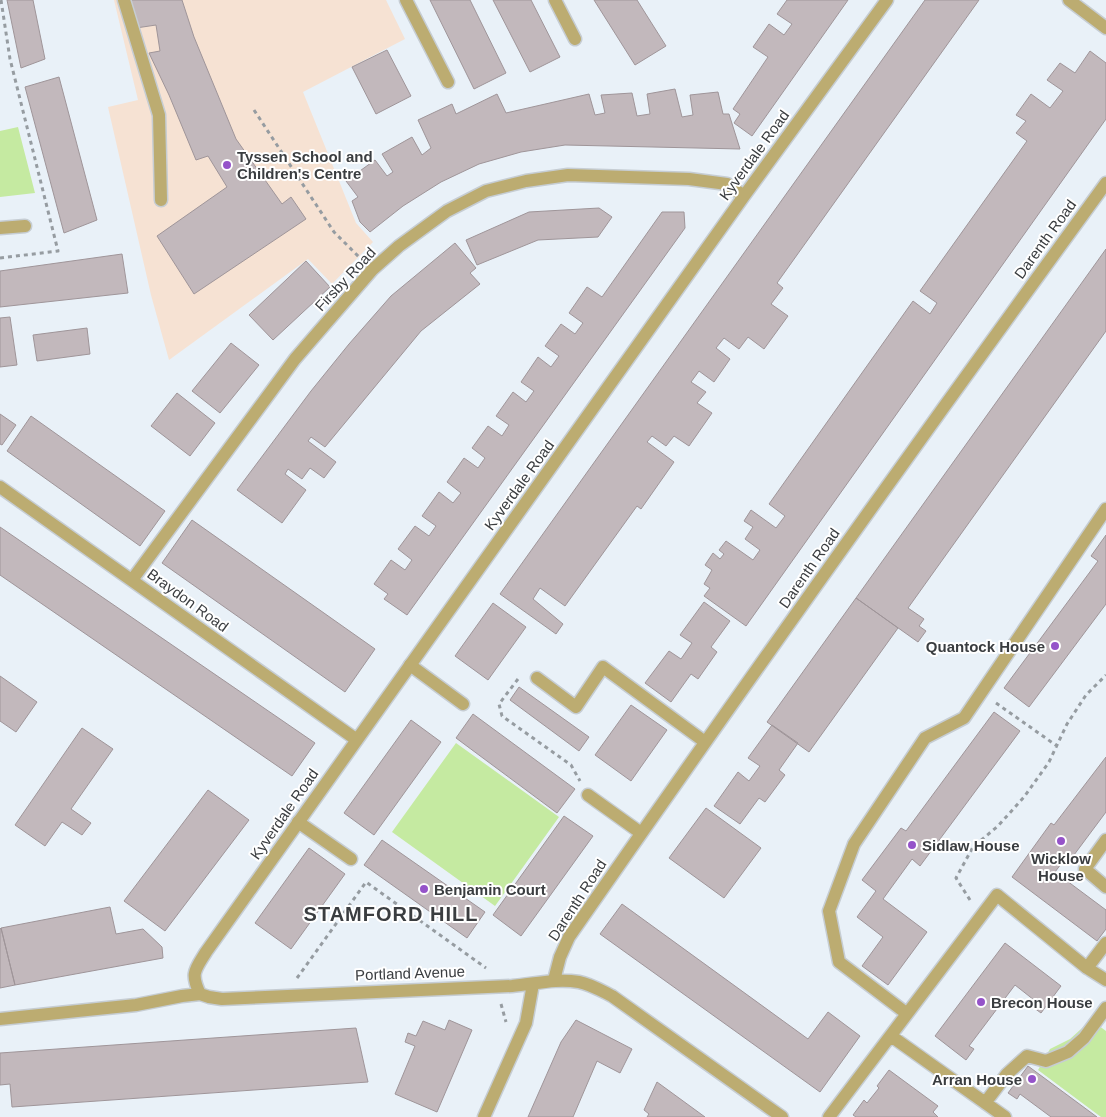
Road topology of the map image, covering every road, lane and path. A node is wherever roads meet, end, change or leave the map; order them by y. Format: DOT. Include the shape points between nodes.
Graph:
graph roads {
  1 [pos="1,0"];
  2 [pos="124,0"];
  3 [pos="406,0"];
  4 [pos="555,0"];
  5 [pos="887,0"];
  6 [pos="1069,0"];
  7 [pos="1106,28"];
  8 [pos="575,40"];
  9 [pos="448,82"];
  10 [pos="254,110"];
  11 [pos="1106,183"];
  12 [pos="744,196"];
  13 [pos="161,200"];
  14 [pos="25,226"];
  15 [pos="0,228"];
  16 [pos="0,258"];
  17 [pos="372,270"];
  18 [pos="0,487"];
  19 [pos="1106,509"];
  20 [pos="132,580"];
  21 [pos="410,665"];
  22 [pos="1106,675"];
  23 [pos="537,678"];
  24 [pos="981,693"];
  25 [pos="463,704"];
  26 [pos="357,740"];
  27 [pos="705,742"];
  28 [pos="1057,746"];
  29 [pos="588,795"];
  30 [pos="298,822"];
  31 [pos="641,834"];
  32 [pos="1106,840"];
  33 [pos="351,859"];
  34 [pos="1106,886"];
  35 [pos="984,912"];
  36 [pos="1106,943"];
  37 [pos="1088,968"];
  38 [pos="554,980"];
  39 [pos="1106,980"];
  40 [pos="533,984"];
  41 [pos="512,986"];
  42 [pos="494,987"];
  43 [pos="200,994"];
  44 [pos="285,995"];
  45 [pos="1106,1008"];
  46 [pos="906,1013"];
  47 [pos="0,1018"];
  48 [pos="891,1036"];
  49 [pos="519,1037"];
  50 [pos="986,1103"];
  51 [pos="484,1117"];
  52 [pos="782,1117"];
  53 [pos="830,1117"];
  54 [pos="1005,1117"];
  1 -- 16 [label="path" via="10,59 58,251"];
  2 -- 13 [label="street" via="159,115"];
  3 -- 9 [label="street"];
  4 -- 8 [label="street"];
  5 -- 12 [label="street, Kyverdale Road"];
  6 -- 7 [label="street"];
  10 -- 17 [label="path" via="334,232"];
  11 -- 27 [label="street, Darenth Road"];
  12 -- 17 [label="street, Firsby Road" via="727,184 689,179 568,175 526,181 486,191 447,212"];
  12 -- 21 [label="street, Kyverdale Road"];
  14 -- 15 [label="street"];
  17 -- 20 [label="street, Firsby Road" via="295,359"];
  18 -- 20 [label="street, Braydon Road"];
  19 -- 24 [label="street"];
  20 -- 26 [label="street, Braydon Road"];
  21 -- 25 [label="street"];
  21 -- 26 [label="street, Kyverdale Road"];
  22 -- 28 [label="path" via="1086,695"];
  23 -- 27 [label="street" via="576,707 604,667"];
  23 -- 29 [label="path" via="525,670 499,704 502,716 571,765"];
  24 -- 28 [label="path"];
  24 -- 46 [label="street" via="964,718 925,738 854,844 829,911 839,962"];
  26 -- 30 [label="street, Kyverdale Road"];
  27 -- 31 [label="street, Darenth Road"];
  28 -- 35 [label="path" via="1024,797 998,826 973,847 956,878 972,903"];
  29 -- 31 [label="street"];
  30 -- 33 [label="street"];
  30 -- 43 [label="street, Kyverdale Road" via="195,971 194,982"];
  31 -- 38 [label="street, Darenth Road" via="569,937"];
  32 -- 34 [label="street" via="1085,869"];
  35 -- 37 [label="street" via="997,894"];
  35 -- 46 [label="street"];
  36 -- 37 [label="street"];
  37 -- 39 [label="street"];
  38 -- 40 [label="street, Portland Avenue"];
  38 -- 52 [label="street, Portland Avenue" via="581,982 612,996"];
  40 -- 41 [label="street, Portland Avenue"];
  40 -- 49 [label="street" via="526,1023"];
  41 -- 42 [label="street, Portland Avenue"];
  41 -- 44 [label="path" via="366,882"];
  42 -- 44 [label="street, Portland Avenue"];
  42 -- 49 [label="path" via="507,1025"];
  43 -- 44 [label="street, Portland Avenue" via="222,999"];
  43 -- 47 [label="street, Portland Avenue" via="136,1006"];
  45 -- 50 [label="street" via="1084,1038 1068,1052 1046,1061 1027,1056 1007,1074"];
  46 -- 48 [label="street"];
  48 -- 50 [label="street"];
  48 -- 53 [label="street"];
  49 -- 51 [label="street"];
  50 -- 54 [label="street"];
}
